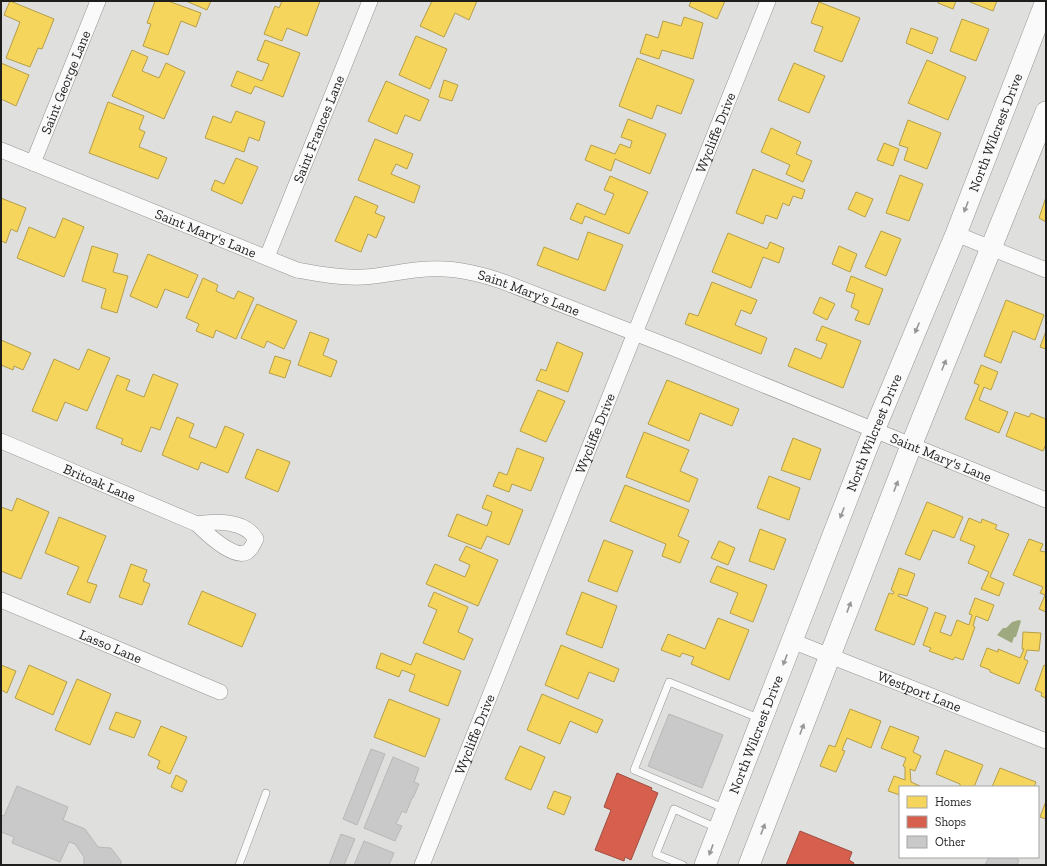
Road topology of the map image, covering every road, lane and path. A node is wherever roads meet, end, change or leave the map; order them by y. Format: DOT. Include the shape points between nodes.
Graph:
graph roads {
  1 [pos="98,1"];
  2 [pos="370,1"];
  3 [pos="768,1"];
  4 [pos="1046,1"];
  5 [pos="1040,35"];
  6 [pos="1046,112"];
  7 [pos="1,150"];
  8 [pos="33,163"];
  9 [pos="956,234"];
  10 [pos="990,248"];
  11 [pos="267,257"];
  12 [pos="1046,270"];
  13 [pos="636,334"];
  14 [pos="874,431"];
  15 [pos="1,442"];
  16 [pos="912,446"];
  17 [pos="1046,500"];
  18 [pos="197,524"];
  19 [pos="1,600"];
  20 [pos="792,641"];
  21 [pos="830,656"];
  22 [pos="220,692"];
  23 [pos="762,720"];
  24 [pos="1046,741"];
  25 [pos="266,793"];
  26 [pos="726,809"];
  27 [pos="719,828"];
  28 [pos="239,865"];
  29 [pos="422,865"];
  30 [pos="683,865"];
  31 [pos="705,865"];
  32 [pos="749,865"];
  1 -- 8 [label="street, Saint George Lane"];
  2 -- 11 [label="street, Saint Frances Lane"];
  3 -- 13 [label="street, Wycliffe Drive"];
  4 -- 5 [label="main road, North Wilcrest Drive"];
  5 -- 9 [label="main road, North Wilcrest Drive, one-way"];
  6 -- 10 [label="main road"];
  7 -- 8 [label="street, Saint Mary's Lane"];
  8 -- 11 [label="street, Saint Mary's Lane"];
  9 -- 10 [label="street"];
  9 -- 14 [label="main road, North Wilcrest Drive, one-way"];
  10 -- 12 [label="street"];
  16 -- 10 [label="main road, one-way"];
  11 -- 13 [label="street, Saint Mary's Lane" via="297,270 332,277 364,277 427,269 478,273"];
  13 -- 14 [label="street, Saint Mary's Lane"];
  13 -- 29 [label="street, Wycliffe Drive"];
  14 -- 16 [label="street, Saint Mary's Lane"];
  14 -- 20 [label="main road, North Wilcrest Drive, one-way"];
  15 -- 18 [label="street, Britoak Lane"];
  16 -- 17 [label="street, Saint Mary's Lane"];
  21 -- 16 [label="main road, one-way"];
  19 -- 22 [label="street, Lasso Lane"];
  20 -- 21 [label="street, Westport Lane"];
  20 -- 23 [label="main road, North Wilcrest Drive, one-way"];
  21 -- 24 [label="street, Westport Lane"];
  32 -- 21 [label="main road, one-way"];
  23 -- 26 [label="main road, North Wilcrest Drive"];
  23 -- 26 [label="lane" via="669,682 666,689 634,770"];
  25 -- 28 [label="lane"];
  26 -- 27 [label="main road, North Wilcrest Drive"];
  27 -- 30 [label="lane" via="674,809 656,854"];
  27 -- 31 [label="main road, North Wilcrest Drive, one-way"];
}
